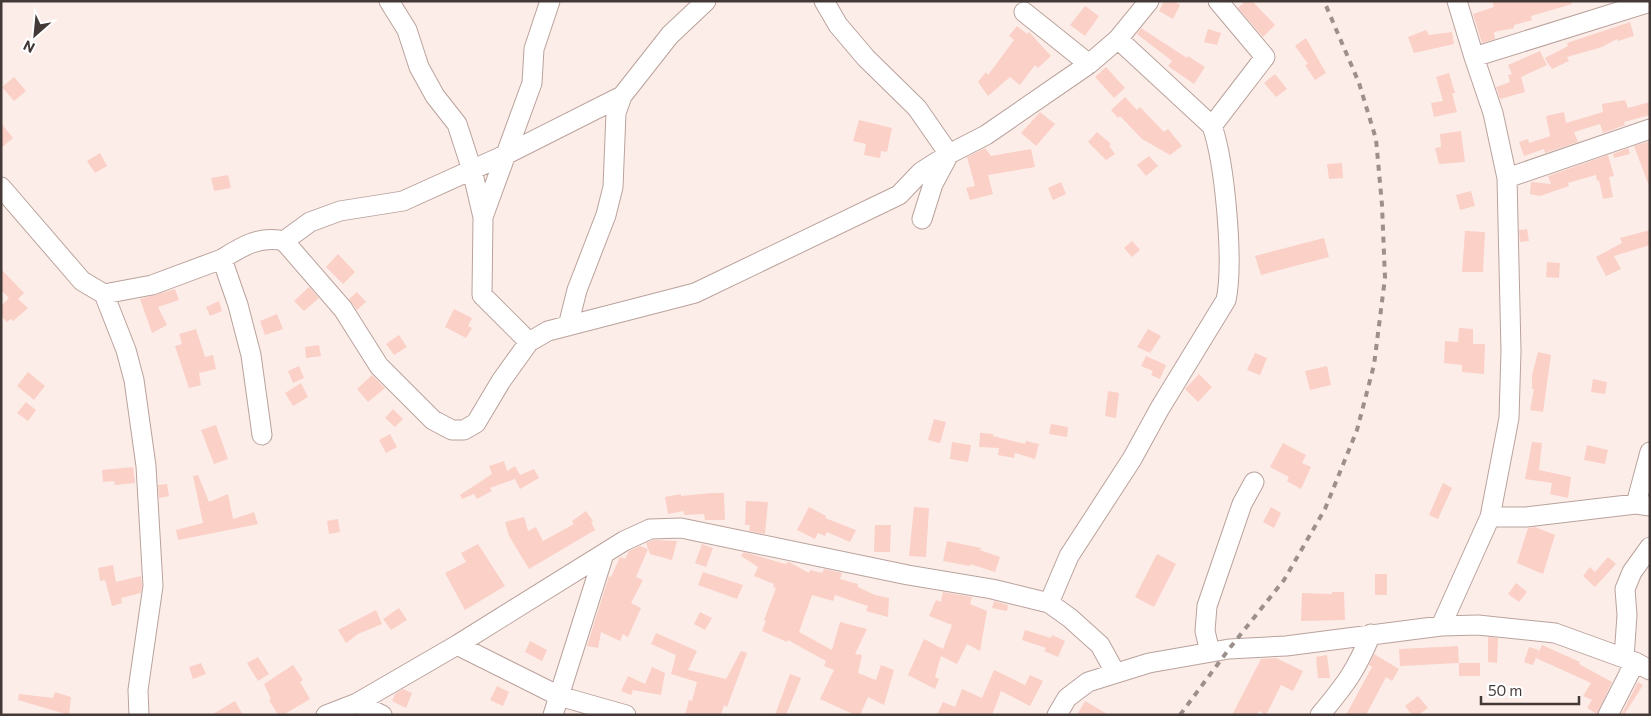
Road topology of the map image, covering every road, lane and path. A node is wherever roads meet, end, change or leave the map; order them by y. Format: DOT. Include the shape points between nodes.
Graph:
graph roads {
  1 [pos="389,1"];
  2 [pos="550,1"];
  3 [pos="706,1"];
  4 [pos="824,1"];
  5 [pos="1149,1"];
  6 [pos="1218,1"];
  7 [pos="1457,1"];
  8 [pos="1650,2"];
  9 [pos="1606,8"];
  10 [pos="1024,12"];
  11 [pos="1118,39"];
  12 [pos="1474,57"];
  13 [pos="1088,64"];
  14 [pos="622,96"];
  15 [pos="1212,126"];
  16 [pos="1650,129"];
  17 [pos="507,154"];
  18 [pos="950,154"];
  19 [pos="472,170"];
  20 [pos="1507,178"];
  21 [pos="1,187"];
  22 [pos="483,217"];
  23 [pos="922,220"];
  24 [pos="284,241"];
  25 [pos="222,259"];
  26 [pos="104,294"];
  27 [pos="568,326"];
  28 [pos="529,342"];
  29 [pos="262,435"];
  30 [pos="1650,452"];
  31 [pos="1254,482"];
  32 [pos="1643,505"];
  33 [pos="1490,517"];
  34 [pos="1650,547"];
  35 [pos="603,557"];
  36 [pos="1049,603"];
  37 [pos="1441,626"];
  38 [pos="1371,634"];
  39 [pos="457,645"];
  40 [pos="1210,652"];
  41 [pos="1636,664"];
  42 [pos="1115,672"];
  43 [pos="559,696"];
  44 [pos="357,703"];
  45 [pos="139,715"];
  46 [pos="326,715"];
  47 [pos="382,715"];
  48 [pos="553,715"];
  49 [pos="626,715"];
  50 [pos="1058,715"];
  51 [pos="1320,715"];
  52 [pos="1608,715"];
  1 -- 19 [label="street" via="407,30 419,67 435,96 457,124"];
  2 -- 17 [label="street" via="534,48 532,83"];
  3 -- 14 [label="street" via="670,35"];
  4 -- 18 [label="street" via="838,25 917,108"];
  5 -- 11 [label="street"];
  6 -- 15 [label="street" via="1265,57"];
  7 -- 12 [label="street"];
  8 -- 9 [label="street"];
  9 -- 12 [label="street"];
  10 -- 13 [label="street"];
  11 -- 13 [label="street"];
  11 -- 15 [label="street"];
  12 -- 20 [label="street" via="1493,113"];
  13 -- 18 [label="street" via="986,135"];
  14 -- 17 [label="street"];
  14 -- 27 [label="street" via="616,113 613,188 606,216 577,290"];
  15 -- 36 [label="street" via="1218,142 1225,209 1229,286 1226,300 1070,556"];
  16 -- 20 [label="street"];
  17 -- 19 [label="street"];
  17 -- 22 [label="street"];
  18 -- 23 [label="street" via="933,184"];
  18 -- 27 [label="street" via="921,172 899,195 695,293"];
  19 -- 22 [label="street"];
  19 -- 24 [label="street" via="403,201 340,211 310,222"];
  20 -- 33 [label="street" via="1511,351 1509,418"];
  21 -- 26 [label="street" via="82,281"];
  22 -- 28 [label="street" via="482,295"];
  24 -- 25 [label="street" via="249,242"];
  24 -- 28 [label="street" via="343,309 379,366 433,420 452,430 464,430 476,423"];
  25 -- 26 [label="street" via="152,285"];
  25 -- 29 [label="street" via="251,355"];
  26 -- 45 [label="street" via="134,380 146,466 152,586 138,690"];
  27 -- 28 [label="street" via="548,331"];
  30 -- 32 [label="street"];
  31 -- 40 [label="street" via="1242,504 1207,606 1205,631"];
  32 -- 33 [label="street" via="1526,517"];
  33 -- 37 [label="street"];
  34 -- 41 [label="street" via="1625,588"];
  35 -- 36 [label="street" via="624,541 650,529 682,528"];
  35 -- 39 [label="street"];
  35 -- 43 [label="street"];
  36 -- 42 [label="street" via="1100,645"];
  37 -- 38 [label="street"];
  37 -- 41 [label="street" via="1478,625 1555,633"];
  38 -- 40 [label="street"];
  38 -- 51 [label="street" via="1360,662"];
  39 -- 43 [label="street"];
  39 -- 44 [label="street"];
  40 -- 42 [label="street" via="1149,662"];
  41 -- 52 [label="street"];
  42 -- 50 [label="street" via="1088,682 1067,698"];
  43 -- 48 [label="street"];
  43 -- 49 [label="street"];
  44 -- 46 [label="street"];
  44 -- 47 [label="street"];
}
